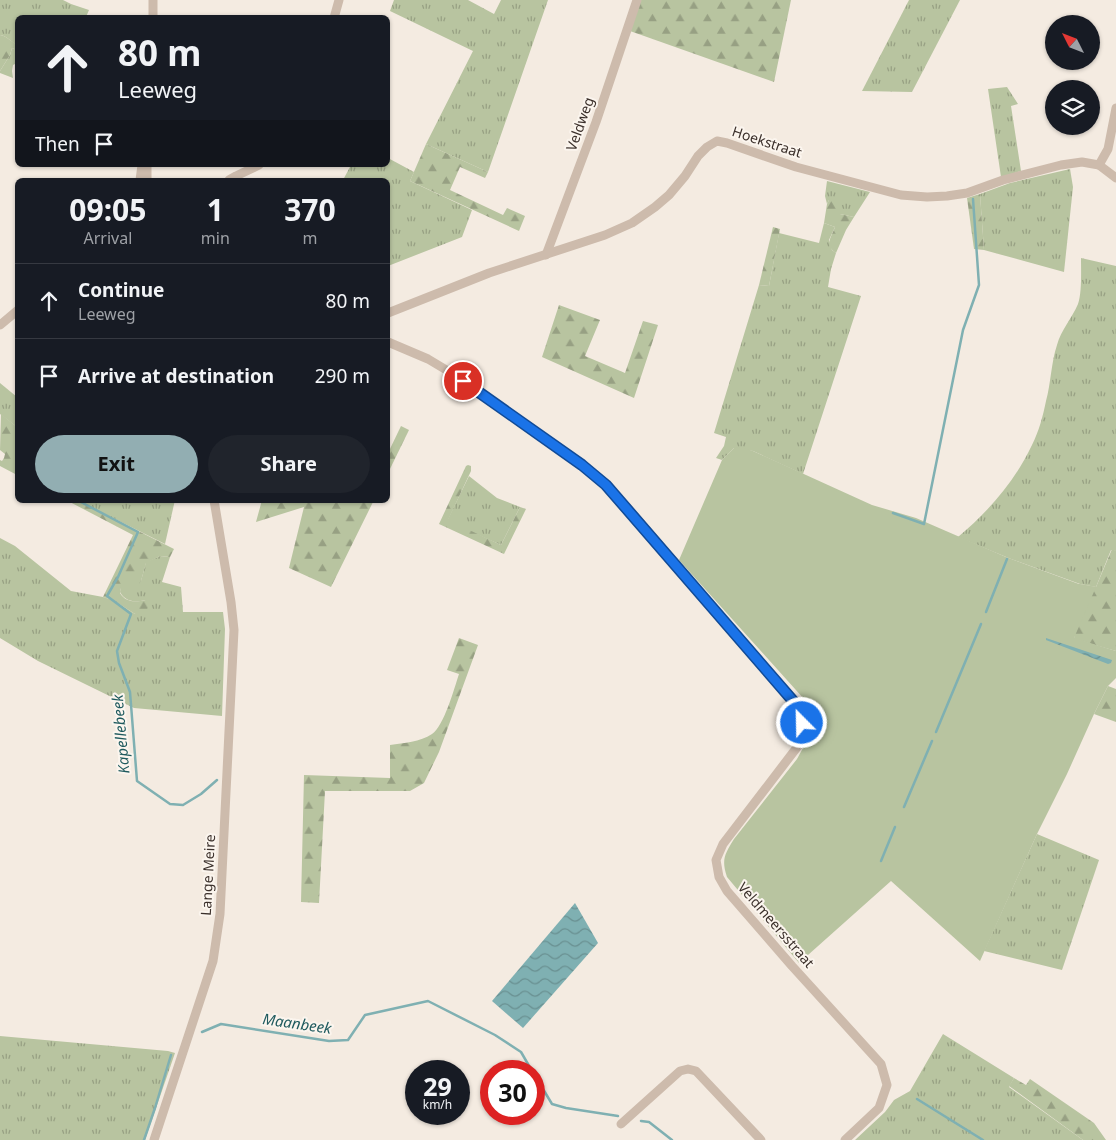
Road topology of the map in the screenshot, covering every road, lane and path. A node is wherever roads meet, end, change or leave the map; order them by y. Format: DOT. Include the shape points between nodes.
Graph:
graph roads {
  1 [pos="153,0"];
  2 [pos="339,0"];
  3 [pos="637,0"];
  4 [pos="152,15"];
  5 [pos="335,15"];
  6 [pos="1116,108"];
  7 [pos="1099,165"];
  8 [pos="255,167"];
  9 [pos="232,178"];
  10 [pos="1116,178"];
  11 [pos="546,255"];
  12 [pos="15,312"];
  13 [pos="390,313"];
  14 [pos="0,325"];
  15 [pos="390,343"];
  16 [pos="214,503"];
  17 [pos="621,1124"];
  18 [pos="154,1140"];
  19 [pos="761,1140"];
  20 [pos="845,1140"];
  1 -- 4 [label="street"];
  2 -- 5 [label="street"];
  3 -- 11 [label="street, Veldweg"];
  6 -- 7 [label="street" via="1108,149"];
  7 -- 10 [label="street"];
  7 -- 11 [label="street, Hoekstraat" via="1082,162 1061,165 967,193 927,197 868,187 717,141 698,156 669,195 632,223"];
  8 -- 9 [label="street"];
  11 -- 13 [label="street, Hoekstraat" via="489,272"];
  12 -- 14 [label="street"];
  15 -- 20 [label="street, Veldmeersstraat" via="448,371 606,485 800,712 802,734 798,746 723,844 716,860 719,877 727,891 881,1064 887,1085 879,1108"];
  16 -- 18 [label="street, Lange Meire" via="234,630 220,914 213,961"];
  17 -- 19 [label="street" via="680,1070 688,1069 696,1071"];
}
